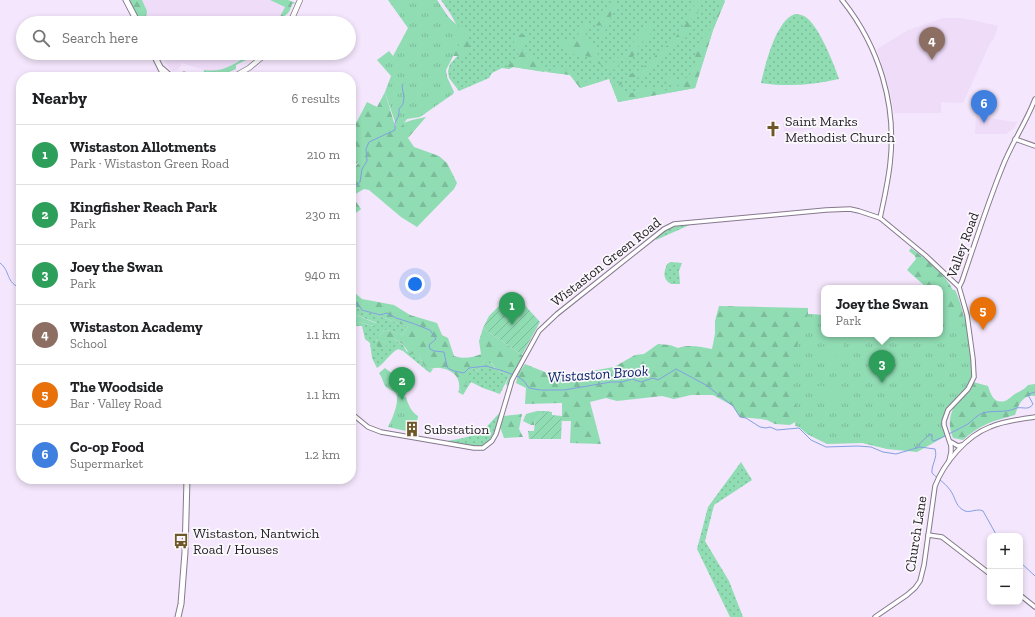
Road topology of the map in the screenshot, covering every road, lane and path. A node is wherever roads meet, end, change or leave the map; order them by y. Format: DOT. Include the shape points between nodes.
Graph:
graph roads {
  1 [pos="126,0"];
  2 [pos="300,0"];
  3 [pos="842,0"];
  4 [pos="134,16"];
  5 [pos="293,16"];
  6 [pos="156,60"];
  7 [pos="259,60"];
  8 [pos="160,67"];
  9 [pos="162,72"];
  10 [pos="166,72"];
  11 [pos="242,72"];
  12 [pos="1035,99"];
  13 [pos="1015,139"];
  14 [pos="1035,146"];
  15 [pos="880,218"];
  16 [pos="959,287"];
  17 [pos="1035,417"];
  18 [pos="356,418"];
  19 [pos="951,442"];
  20 [pos="964,444"];
  21 [pos="948,461"];
  22 [pos="186,484"];
  23 [pos="928,535"];
  24 [pos="987,572"];
  25 [pos="1023,598"];
  26 [pos="1035,607"];
  27 [pos="178,617"];
  28 [pos="876,617"];
  1 -- 4 [label="highway"];
  2 -- 5 [label="main road"];
  3 -- 15 [label="street" via="871,46 890,109 890,165"];
  6 -- 8 [label="highway"];
  7 -- 11 [label="main road"];
  8 -- 9 [label="highway"];
  8 -- 10 [label="highway"];
  12 -- 13 [label="street, Valley Road" via="1029,116"];
  13 -- 14 [label="street"];
  13 -- 16 [label="street, Valley Road"];
  15 -- 16 [label="street, Wistaston Green Road"];
  15 -- 18 [label="street, Wistaston Green Road" via="840,209 672,224 546,323 537,334 512,380 496,434 483,448 376,430"];
  16 -- 19 [label="street, Valley Road" via="967,315 974,377 968,389 946,414 944,421"];
  17 -- 20 [label="street" via="988,427"];
  19 -- 20 [label="street" via="958,446"];
  19 -- 21 [label="street"];
  20 -- 21 [label="street"];
  21 -- 23 [label="street, Church Lane" via="935,486"];
  22 -- 27 [label="highway" via="185,552"];
  23 -- 24 [label="street" via="942,537"];
  23 -- 28 [label="street, Church Lane" via="923,572 918,584"];
  25 -- 26 [label="street"];
}
